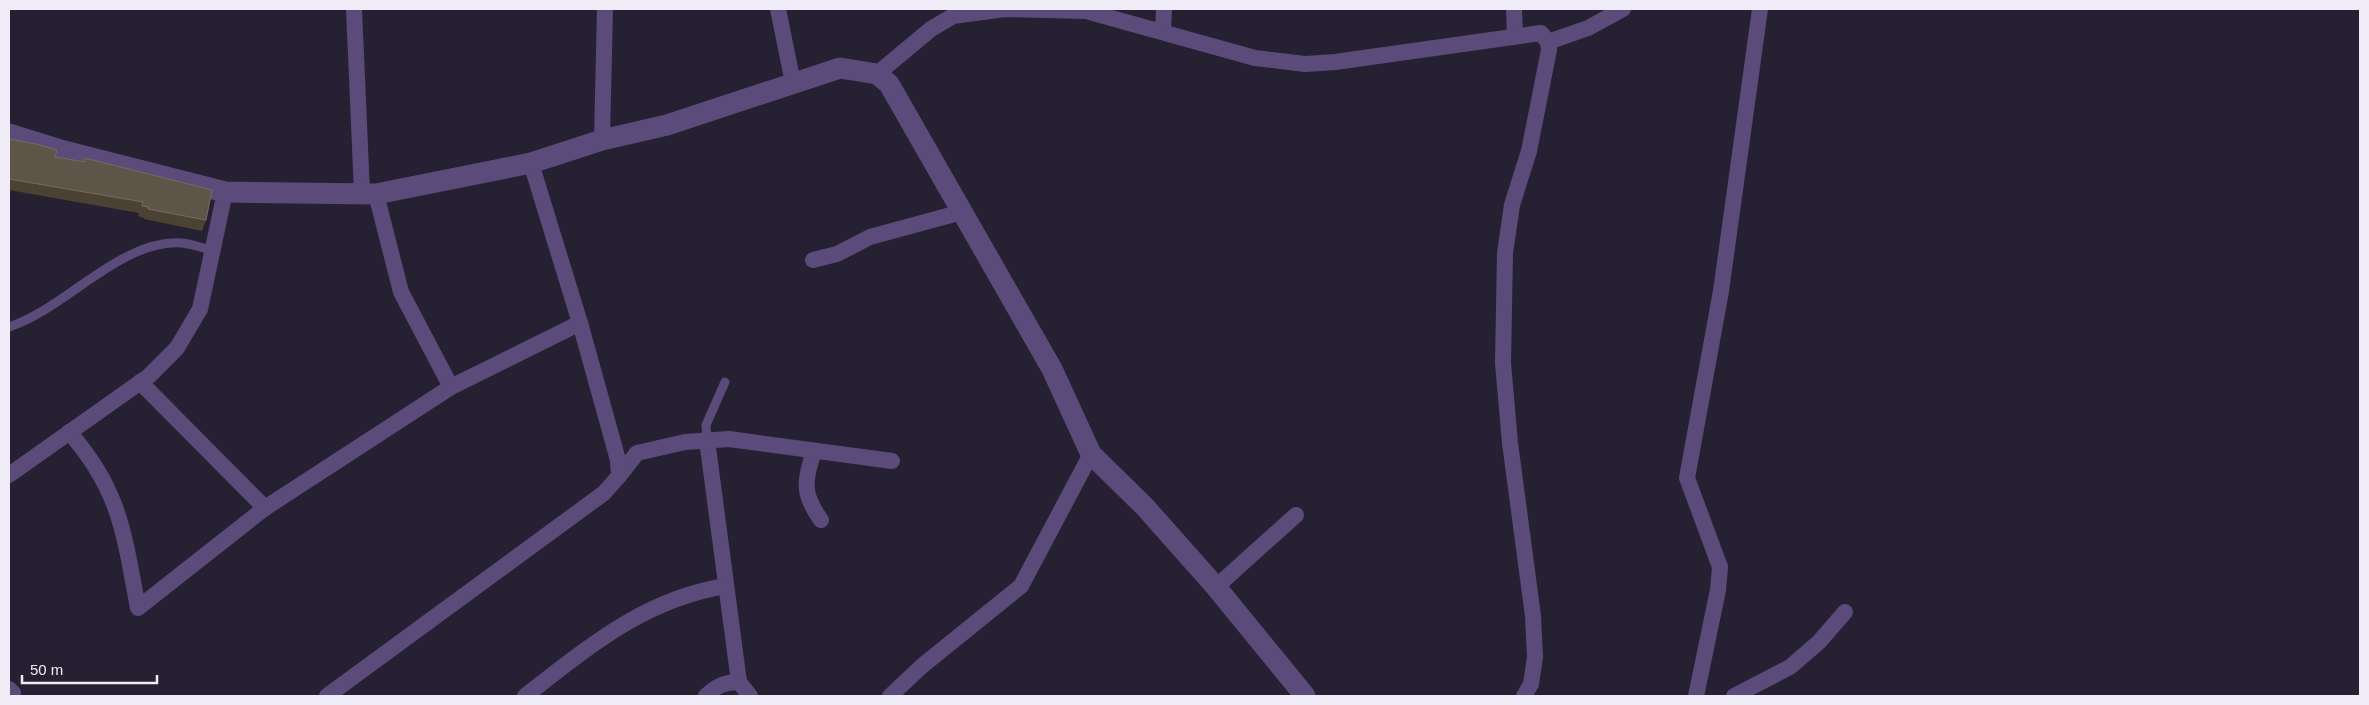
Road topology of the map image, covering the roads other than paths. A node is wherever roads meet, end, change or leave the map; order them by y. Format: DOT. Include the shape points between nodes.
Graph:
graph roads {
  1 [pos="354,9"];
  2 [pos="605,9"];
  3 [pos="778,9"];
  4 [pos="1164,9"];
  5 [pos="1514,9"];
  6 [pos="1623,9"];
  7 [pos="1760,9"];
  8 [pos="952,12"];
  9 [pos="1163,31"];
  10 [pos="1515,36"];
  11 [pos="1548,42"];
  12 [pos="877,74"];
  13 [pos="794,83"];
  14 [pos="9,134"];
  15 [pos="602,140"];
  16 [pos="531,163"];
  17 [pos="225,192"];
  18 [pos="369,194"];
  19 [pos="962,212"];
  20 [pos="212,250"];
  21 [pos="813,260"];
  22 [pos="580,323"];
  23 [pos="9,327"];
  24 [pos="140,382"];
  25 [pos="725,382"];
  26 [pos="451,387"];
  27 [pos="69,432"];
  28 [pos="707,440"];
  29 [pos="814,451"];
  30 [pos="1090,454"];
  31 [pos="892,461"];
  32 [pos="9,475"];
  33 [pos="619,476"];
  34 [pos="265,508"];
  35 [pos="1296,515"];
  36 [pos="821,520"];
  37 [pos="726,586"];
  38 [pos="1216,587"];
  39 [pos="1845,612"];
  40 [pos="739,682"];
  41 [pos="327,696"];
  42 [pos="525,696"];
  43 [pos="706,696"];
  44 [pos="750,696"];
  45 [pos="890,696"];
  46 [pos="1305,696"];
  47 [pos="1524,696"];
  48 [pos="1696,696"];
  49 [pos="1734,696"];
  1 -- 18 [label="street"];
  2 -- 15 [label="street"];
  3 -- 13 [label="street"];
  4 -- 9 [label="street"];
  5 -- 10 [label="street"];
  6 -- 11 [label="street" via="1588,28"];
  7 -- 48 [label="street" via="1721,292 1687,478 1720,567"];
  8 -- 9 [label="street" via="1005,9 1086,11"];
  8 -- 12 [label="street"];
  9 -- 10 [label="street" via="1255,58 1305,64"];
  10 -- 11 [label="street" via="1541,33"];
  11 -- 47 [label="street" via="1529,151 1512,205 1504,263 1504,373 1535,657 1532,684"];
  12 -- 13 [label="street" via="840,68"];
  12 -- 19 [label="street" via="889,84"];
  13 -- 15 [label="street" via="667,125"];
  14 -- 17 [label="street"];
  15 -- 16 [label="street"];
  16 -- 18 [label="street"];
  16 -- 22 [label="street"];
  17 -- 18 [label="street"];
  17 -- 20 [label="street"];
  18 -- 26 [label="street" via="401,292"];
  19 -- 21 [label="street" via="870,237 837,254"];
  19 -- 30 [label="street" via="1052,369"];
  20 -- 23 [label="lane" via="183,243 138,250 50,308"];
  20 -- 24 [label="street" via="200,309 176,348"];
  22 -- 26 [label="street"];
  22 -- 33 [label="street" via="618,460"];
  24 -- 27 [label="street"];
  24 -- 34 [label="street"];
  25 -- 28 [label="lane" via="706,426"];
  26 -- 34 [label="street"];
  27 -- 32 [label="street"];
  27 -- 34 [label="street" via="96,466 116,505 138,608"];
  28 -- 29 [label="street" via="729,439"];
  28 -- 33 [label="street" via="637,453"];
  28 -- 37 [label="street"];
  29 -- 31 [label="street"];
  29 -- 36 [label="street" via="806,490 810,505"];
  30 -- 38 [label="street" via="1146,507"];
  30 -- 45 [label="street" via="1021,586"];
  33 -- 41 [label="street" via="604,494"];
  35 -- 38 [label="street"];
  37 -- 40 [label="street"];
  37 -- 42 [label="street" via="673,599 634,618"];
  38 -- 46 [label="street"];
  39 -- 49 [label="street" via="1790,667"];
  40 -- 43 [label="street" via="719,685"];
  40 -- 44 [label="street"];
}
